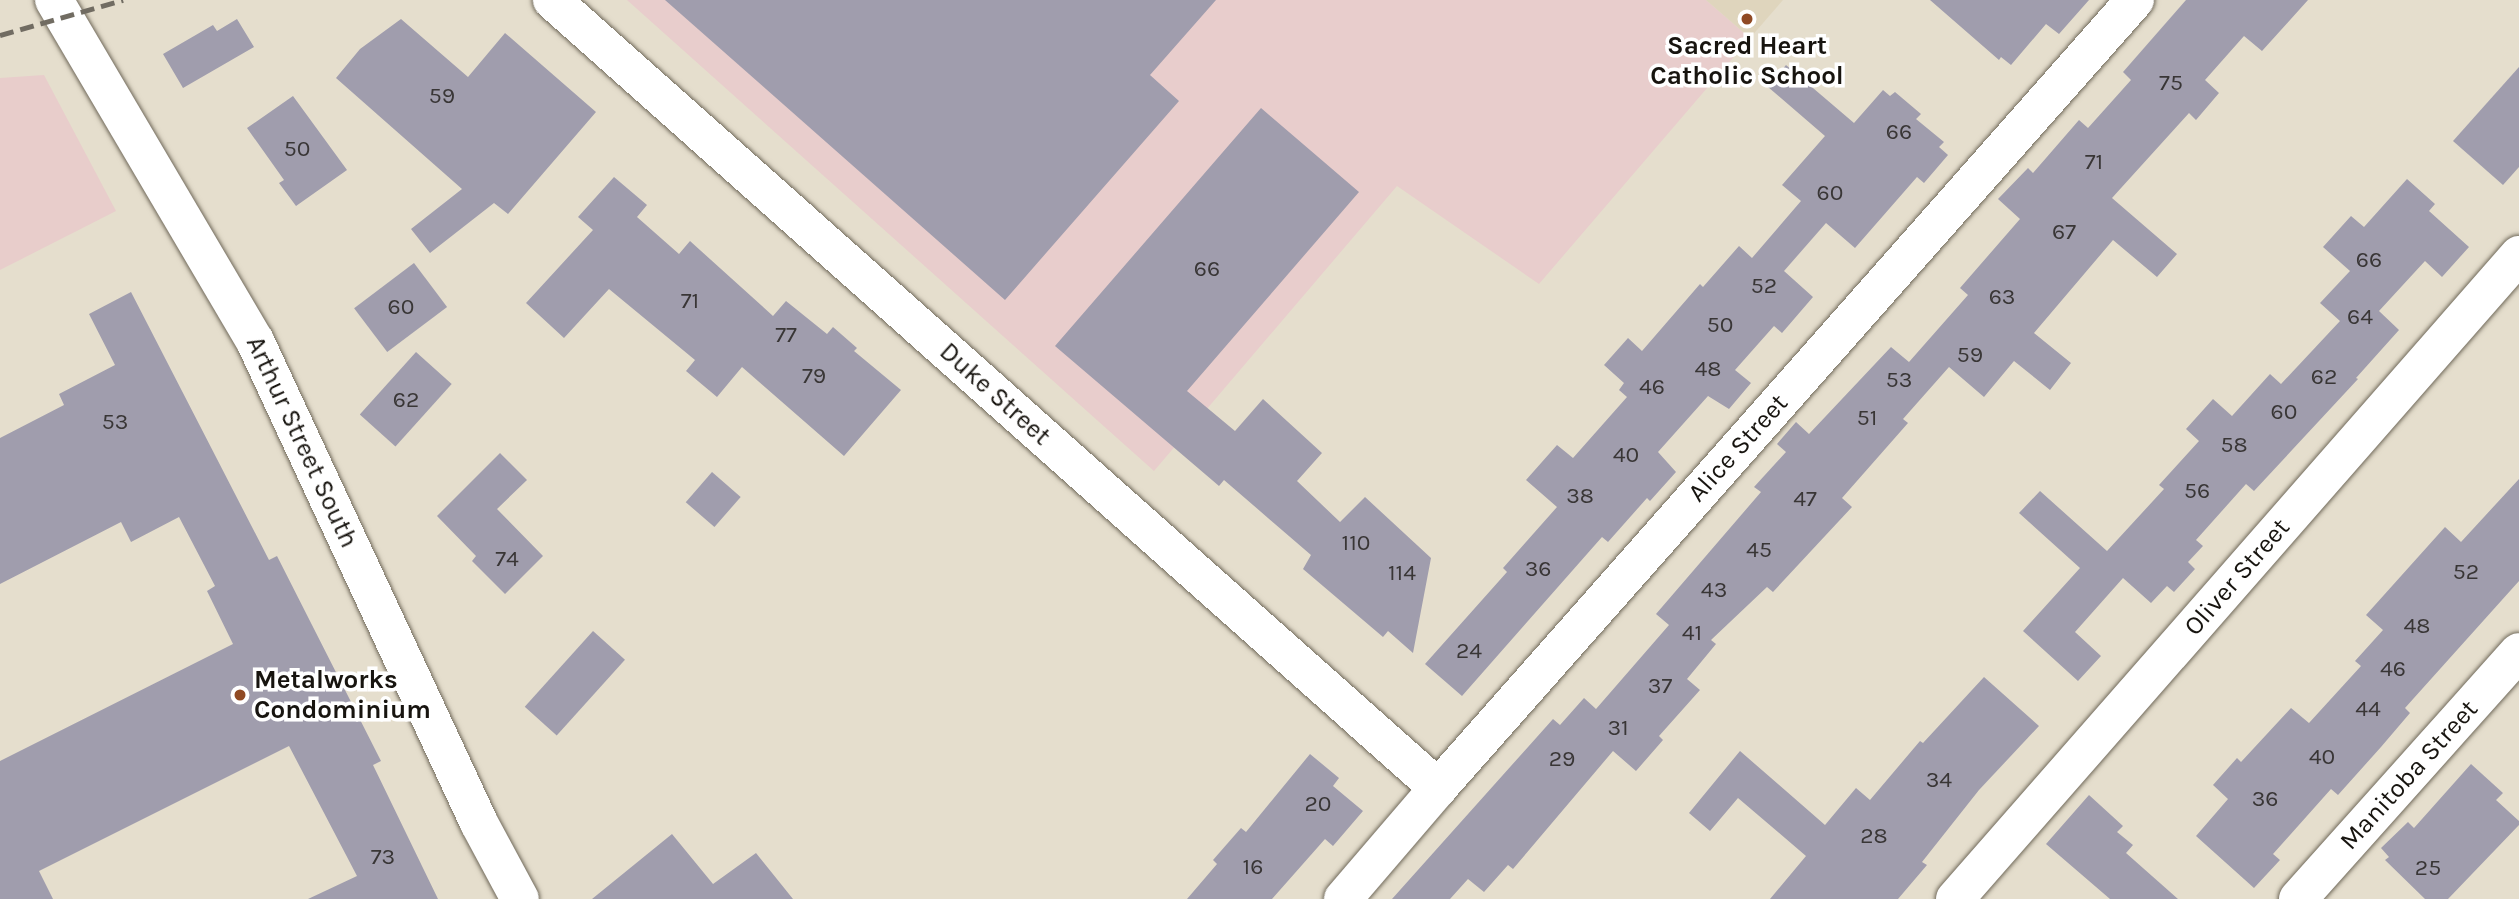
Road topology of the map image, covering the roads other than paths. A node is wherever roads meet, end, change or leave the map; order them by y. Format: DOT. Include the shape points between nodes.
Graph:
graph roads {
  1 [pos="54,0"];
  2 [pos="552,0"];
  3 [pos="2135,0"];
  4 [pos="2519,255"];
  5 [pos="2519,652"];
  6 [pos="1437,788"];
  7 [pos="520,899"];
  8 [pos="1343,899"];
  9 [pos="1955,899"];
  10 [pos="2298,899"];
  1 -- 7 [label="street, Arthur Street South" via="255,341 479,823"];
  2 -- 6 [label="street, Duke Street"];
  3 -- 6 [label="street, Alice Street"];
  4 -- 9 [label="street, Oliver Street"];
  5 -- 10 [label="street, Manitoba Street"];
  6 -- 8 [label="street, Alice Street"];
}
